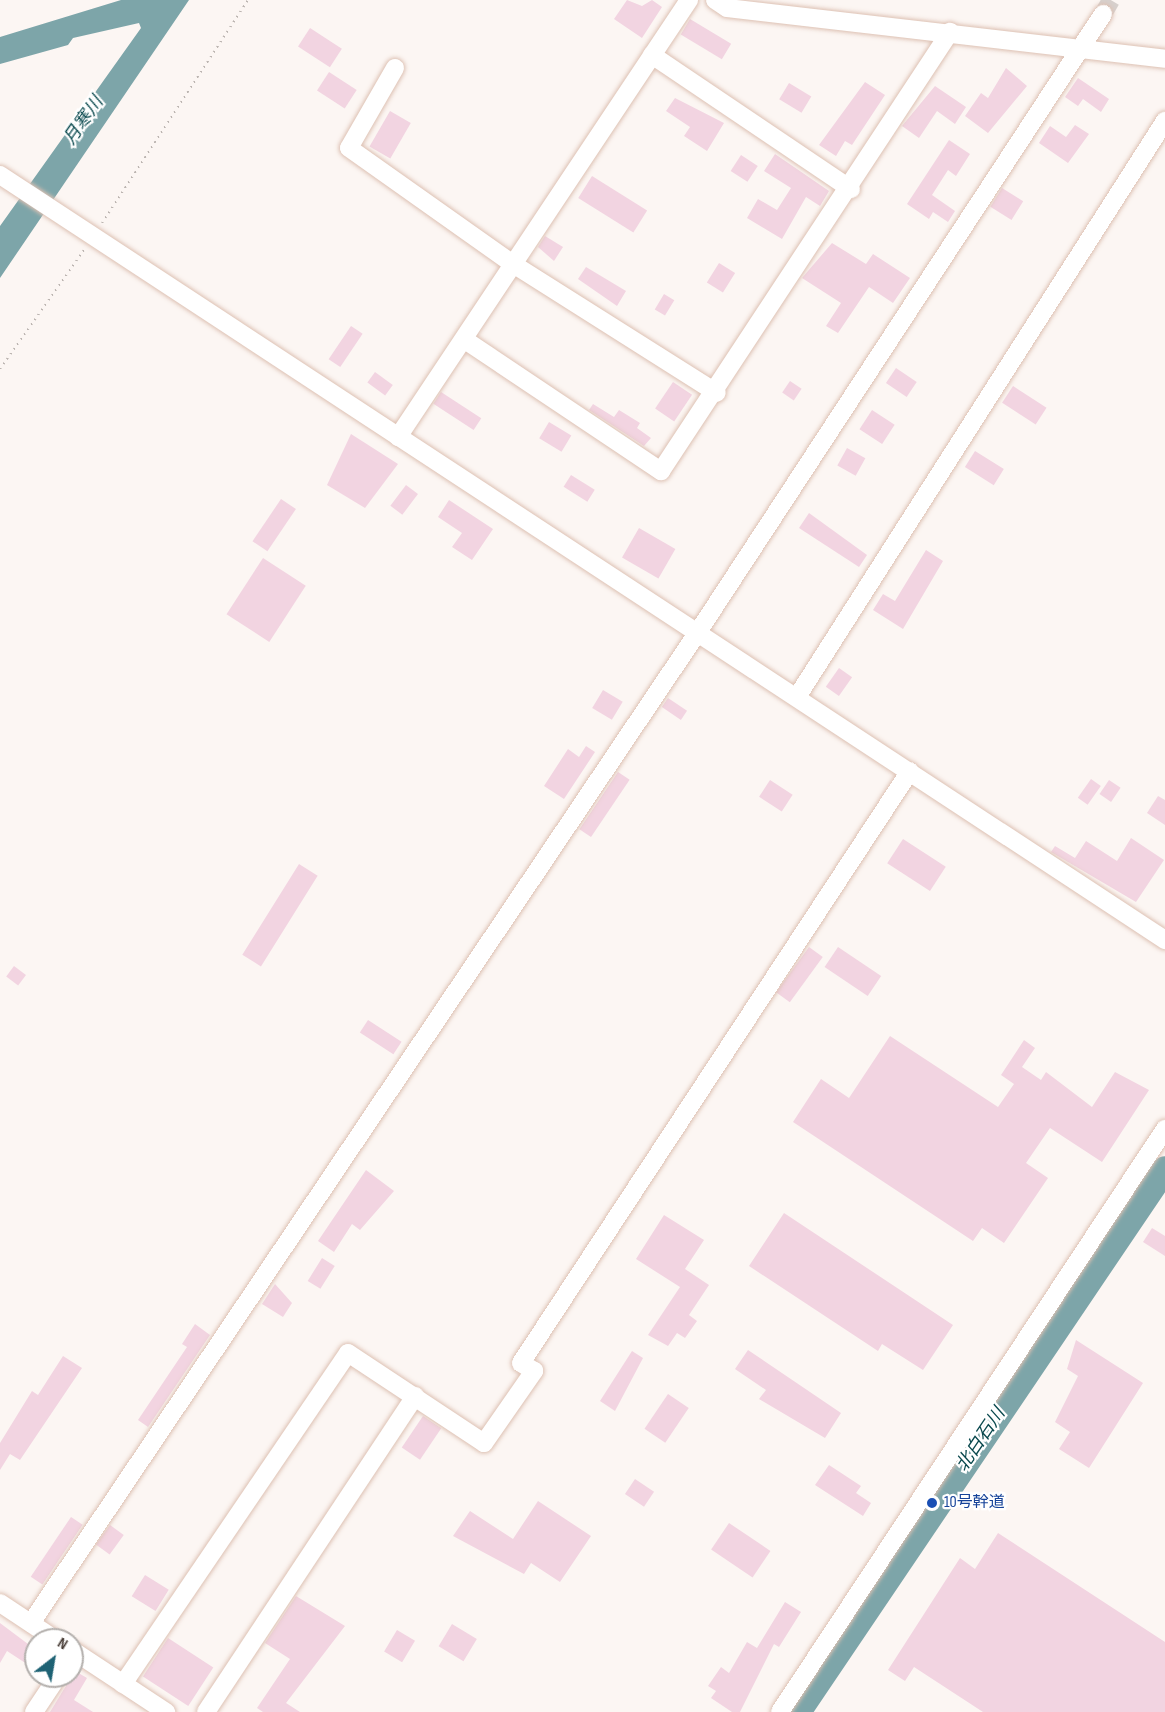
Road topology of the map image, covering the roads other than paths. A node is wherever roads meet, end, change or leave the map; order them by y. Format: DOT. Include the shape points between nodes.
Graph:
graph roads {
  1 [pos="689,0"];
  2 [pos="715,0"];
  3 [pos="1103,14"];
  4 [pos="950,32"];
  5 [pos="1083,49"];
  6 [pos="652,56"];
  7 [pos="1165,59"];
  8 [pos="395,68"];
  9 [pos="1165,121"];
  10 [pos="0,175"];
  11 [pos="851,189"];
  12 [pos="513,264"];
  13 [pos="465,340"];
  14 [pos="717,393"];
  15 [pos="398,437"];
  16 [pos="698,632"];
  17 [pos="797,697"];
  18 [pos="910,771"];
  19 [pos="1165,940"];
  20 [pos="1165,1129"];
  21 [pos="415,1396"];
  22 [pos="0,1603"];
  23 [pos="31,1623"];
  24 [pos="38,1628"];
  25 [pos="84,1659"];
  26 [pos="123,1684"];
  27 [pos="50,1688"];
  28 [pos="34,1712"];
  29 [pos="166,1712"];
  30 [pos="206,1712"];
  31 [pos="780,1712"];
  1 -- 6 [label="street"];
  2 -- 4 [label="street" via="727,8"];
  3 -- 5 [label="street"];
  4 -- 5 [label="street"];
  4 -- 11 [label="street"];
  5 -- 7 [label="street"];
  5 -- 16 [label="street"];
  6 -- 11 [label="street"];
  6 -- 12 [label="street"];
  8 -- 12 [label="street" via="349,148"];
  9 -- 17 [label="street"];
  10 -- 15 [label="street"];
  11 -- 14 [label="street"];
  12 -- 13 [label="street"];
  12 -- 14 [label="street"];
  13 -- 14 [label="street" via="661,471"];
  13 -- 15 [label="street"];
  15 -- 16 [label="street"];
  16 -- 17 [label="street"];
  16 -- 23 [label="street"];
  17 -- 18 [label="street"];
  18 -- 19 [label="street"];
  18 -- 21 [label="street" via="521,1363 534,1371 484,1443"];
  20 -- 31 [label="street"];
  21 -- 26 [label="street" via="348,1353"];
  21 -- 30 [label="street"];
  22 -- 23 [label="street"];
  23 -- 24 [label="street"];
  25 -- 26 [label="street"];
  26 -- 29 [label="street"];
  27 -- 28 [label="street"];
}
